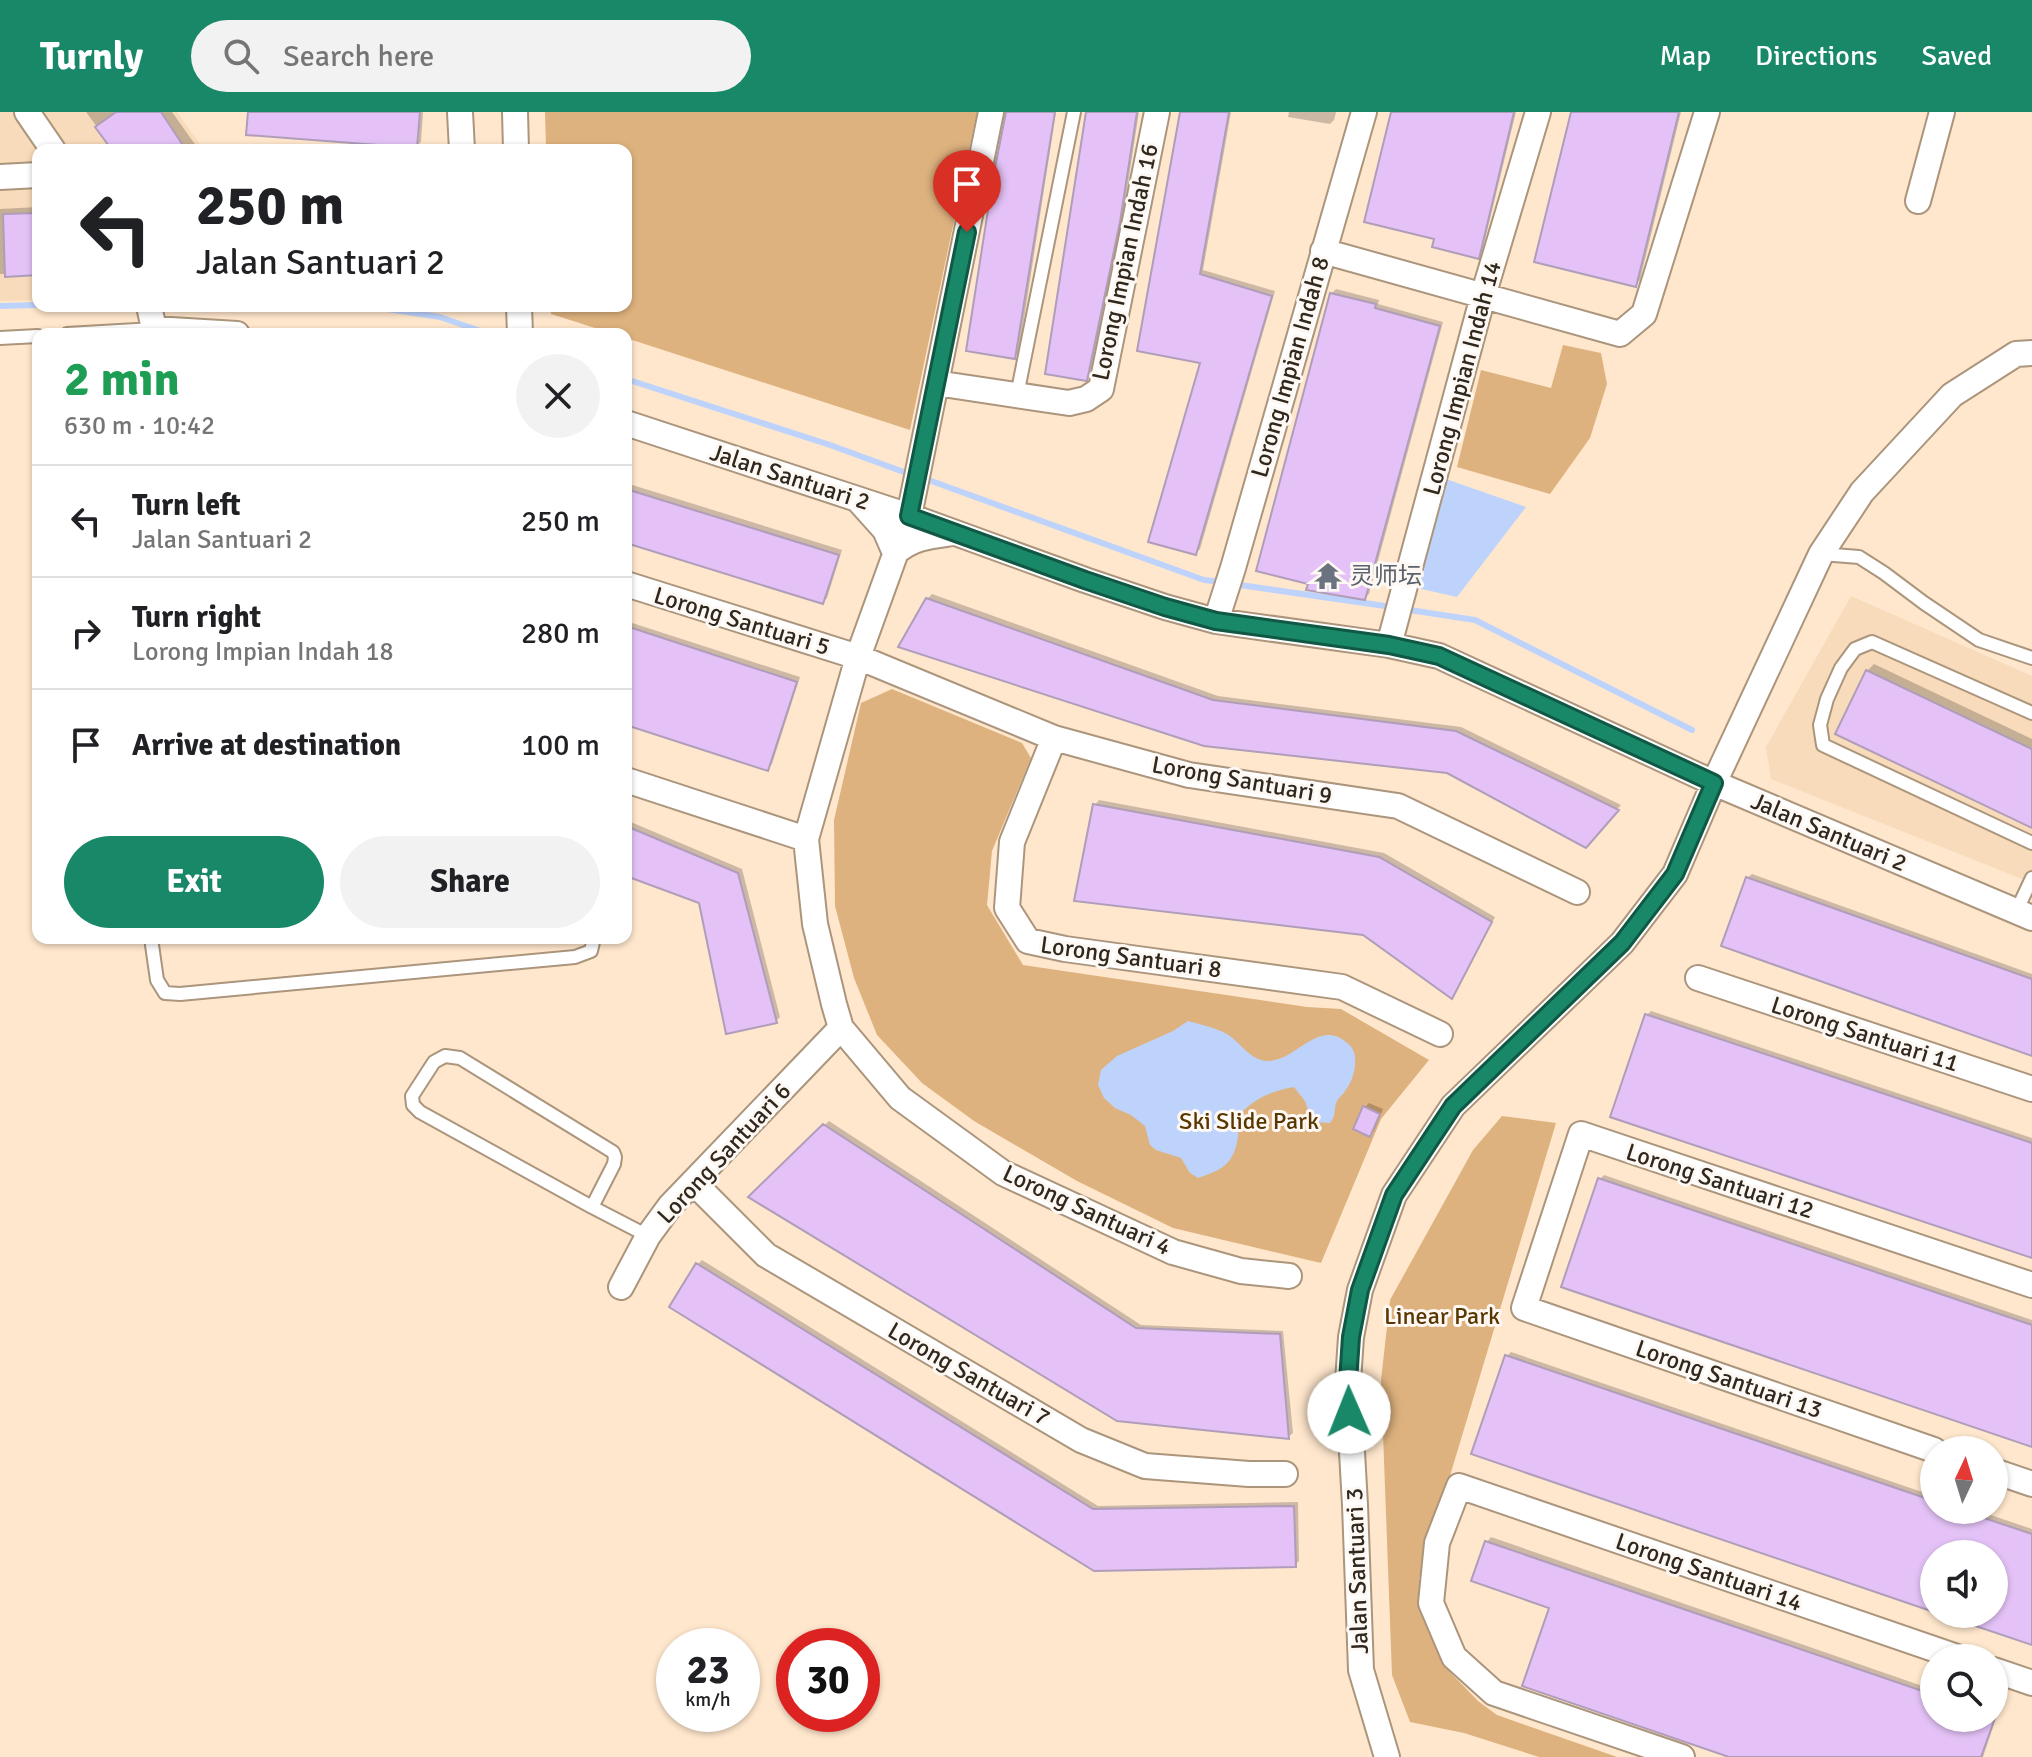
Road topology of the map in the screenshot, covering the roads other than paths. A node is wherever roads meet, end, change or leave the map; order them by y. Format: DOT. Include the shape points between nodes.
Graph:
graph roads {
  1 [pos="27,112"];
  2 [pos="460,112"];
  3 [pos="515,112"];
  4 [pos="991,112"];
  5 [pos="1074,112"];
  6 [pos="1157,112"];
  7 [pos="1364,112"];
  8 [pos="1538,112"];
  9 [pos="1707,112"];
  10 [pos="1942,112"];
  11 [pos="49,144"];
  12 [pos="462,144"];
  13 [pos="516,144"];
  14 [pos="32,175"];
  15 [pos="0,177"];
  16 [pos="1918,201"];
  17 [pos="1323,251"];
  18 [pos="1483,296"];
  19 [pos="151,316"];
  20 [pos="107,328"];
  21 [pos="208,328"];
  22 [pos="32,336"];
  23 [pos="0,338"];
  24 [pos="2032,353"];
  25 [pos="936,383"];
  26 [pos="1017,395"];
  27 [pos="632,425"];
  28 [pos="858,499"];
  29 [pos="909,516"];
  30 [pos="957,532"];
  31 [pos="895,553"];
  32 [pos="1821,554"];
  33 [pos="632,586"];
  34 [pos="1218,613"];
  35 [pos="1391,636"];
  36 [pos="858,657"];
  37 [pos="2032,658"];
  38 [pos="2032,713"];
  39 [pos="1054,738"];
  40 [pos="632,782"];
  41 [pos="1714,783"];
  42 [pos="806,839"];
  43 [pos="2032,843"];
  44 [pos="2032,878"];
  45 [pos="1577,892"];
  46 [pos="2024,915"];
  47 [pos="152,944"];
  48 [pos="593,944"];
  49 [pos="1698,978"];
  50 [pos="841,1028"];
  51 [pos="1440,1034"];
  52 [pos="2032,1089"];
  53 [pos="693,1182"];
  54 [pos="592,1207"];
  55 [pos="648,1236"];
  56 [pos="1289,1276"];
  57 [pos="2032,1285"];
  58 [pos="621,1287"];
  59 [pos="1524,1308"];
  60 [pos="1920,1445"];
  61 [pos="1285,1474"];
  62 [pos="2008,1476"];
  63 [pos="2032,1484"];
  64 [pos="1920,1644"];
  65 [pos="2008,1675"];
  66 [pos="2032,1683"];
  67 [pos="1387,1757"];
  68 [pos="1682,1757"];
  1 -- 11 [label="street"];
  2 -- 12 [label="street"];
  3 -- 13 [label="street"];
  4 -- 25 [label="street, Lorong Santuari 4"];
  5 -- 26 [label="lane"];
  6 -- 26 [label="street, Lorong Impian Indah 16" via="1101,389 1069,403"];
  7 -- 17 [label="street, Lorong Impian Indah 8"];
  8 -- 18 [label="street, Lorong Impian Indah 14"];
  9 -- 18 [label="street" via="1644,314 1620,334"];
  10 -- 16 [label="street"];
  14 -- 15 [label="street"];
  17 -- 18 [label="street"];
  17 -- 34 [label="street, Lorong Impian Indah 8"];
  18 -- 35 [label="street, Lorong Impian Indah 14"];
  19 -- 20 [label="lane"];
  19 -- 21 [label="street"];
  22 -- 23 [label="lane"];
  24 -- 32 [label="street, Jalan Santuari 3" via="2016,354 1952,395 1862,492"];
  25 -- 26 [label="street, Lorong Impian Indah 16"];
  25 -- 29 [label="street, Lorong Santuari 4"];
  27 -- 28 [label="street, Jalan Santuari 2"];
  28 -- 29 [label="street, Jalan Santuari 2"];
  28 -- 31 [label="street" via="885,530"];
  29 -- 30 [label="street, Jalan Santuari 2"];
  29 -- 31 [label="street, Lorong Santuari 4"];
  30 -- 31 [label="street" via="915,539"];
  30 -- 34 [label="street, Jalan Santuari 2" via="1165,607"];
  31 -- 36 [label="street, Lorong Santuari 4"];
  32 -- 37 [label="lane" via="1859,557 1979,640"];
  32 -- 41 [label="street, Jalan Santuari 3"];
  33 -- 36 [label="street, Lorong Santuari 5"];
  34 -- 35 [label="street, Jalan Santuari 2"];
  35 -- 41 [label="street, Jalan Santuari 2"];
  36 -- 39 [label="street, Lorong Santuari 9"];
  36 -- 42 [label="street, Lorong Santuari 4"];
  38 -- 43 [label="lane" via="1872,642 1855,649 1841,668 1820,725 1823,745"];
  39 -- 45 [label="street, Lorong Santuari 9" via="1189,775 1398,806"];
  39 -- 51 [label="street, Lorong Santuari 8" via="1012,842 1007,908 1028,941 1342,987"];
  40 -- 42 [label="street"];
  41 -- 46 [label="street, Jalan Santuari 2"];
  41 -- 67 [label="street, Jalan Santuari 3" via="1675,874 1622,943 1453,1106 1394,1195 1360,1290 1348,1381 1361,1670"];
  42 -- 50 [label="street, Lorong Santuari 4" via="815,924"];
  44 -- 46 [label="lane"];
  47 -- 48 [label="lane" via="157,980 165,993 180,994 575,957 591,951"];
  49 -- 52 [label="street, Lorong Santuari 11"];
  50 -- 53 [label="street, Lorong Santuari 6"];
  50 -- 56 [label="street, Lorong Santuari 4" via="900,1098 1003,1173 1173,1252 1241,1271"];
  53 -- 55 [label="street, Lorong Santuari 6"];
  53 -- 61 [label="street, Lorong Santuari 7" via="766,1255 1081,1440 1145,1466"];
  54 -- 54 [label="lane" via="420,1112 412,1096 434,1062 445,1056 460,1058 613,1152 614,1164"];
  54 -- 55 [label="lane"];
  55 -- 58 [label="street, Lorong Santuari 6"];
  57 -- 59 [label="street, Lorong Santuari 12" via="1581,1134"];
  59 -- 60 [label="street, Lorong Santuari 13"];
  62 -- 63 [label="street"];
  64 -- 68 [label="street, Lorong Santuari 14" via="1459,1486 1437,1543 1431,1603 1454,1657 1494,1693"];
  65 -- 66 [label="street"];
}
